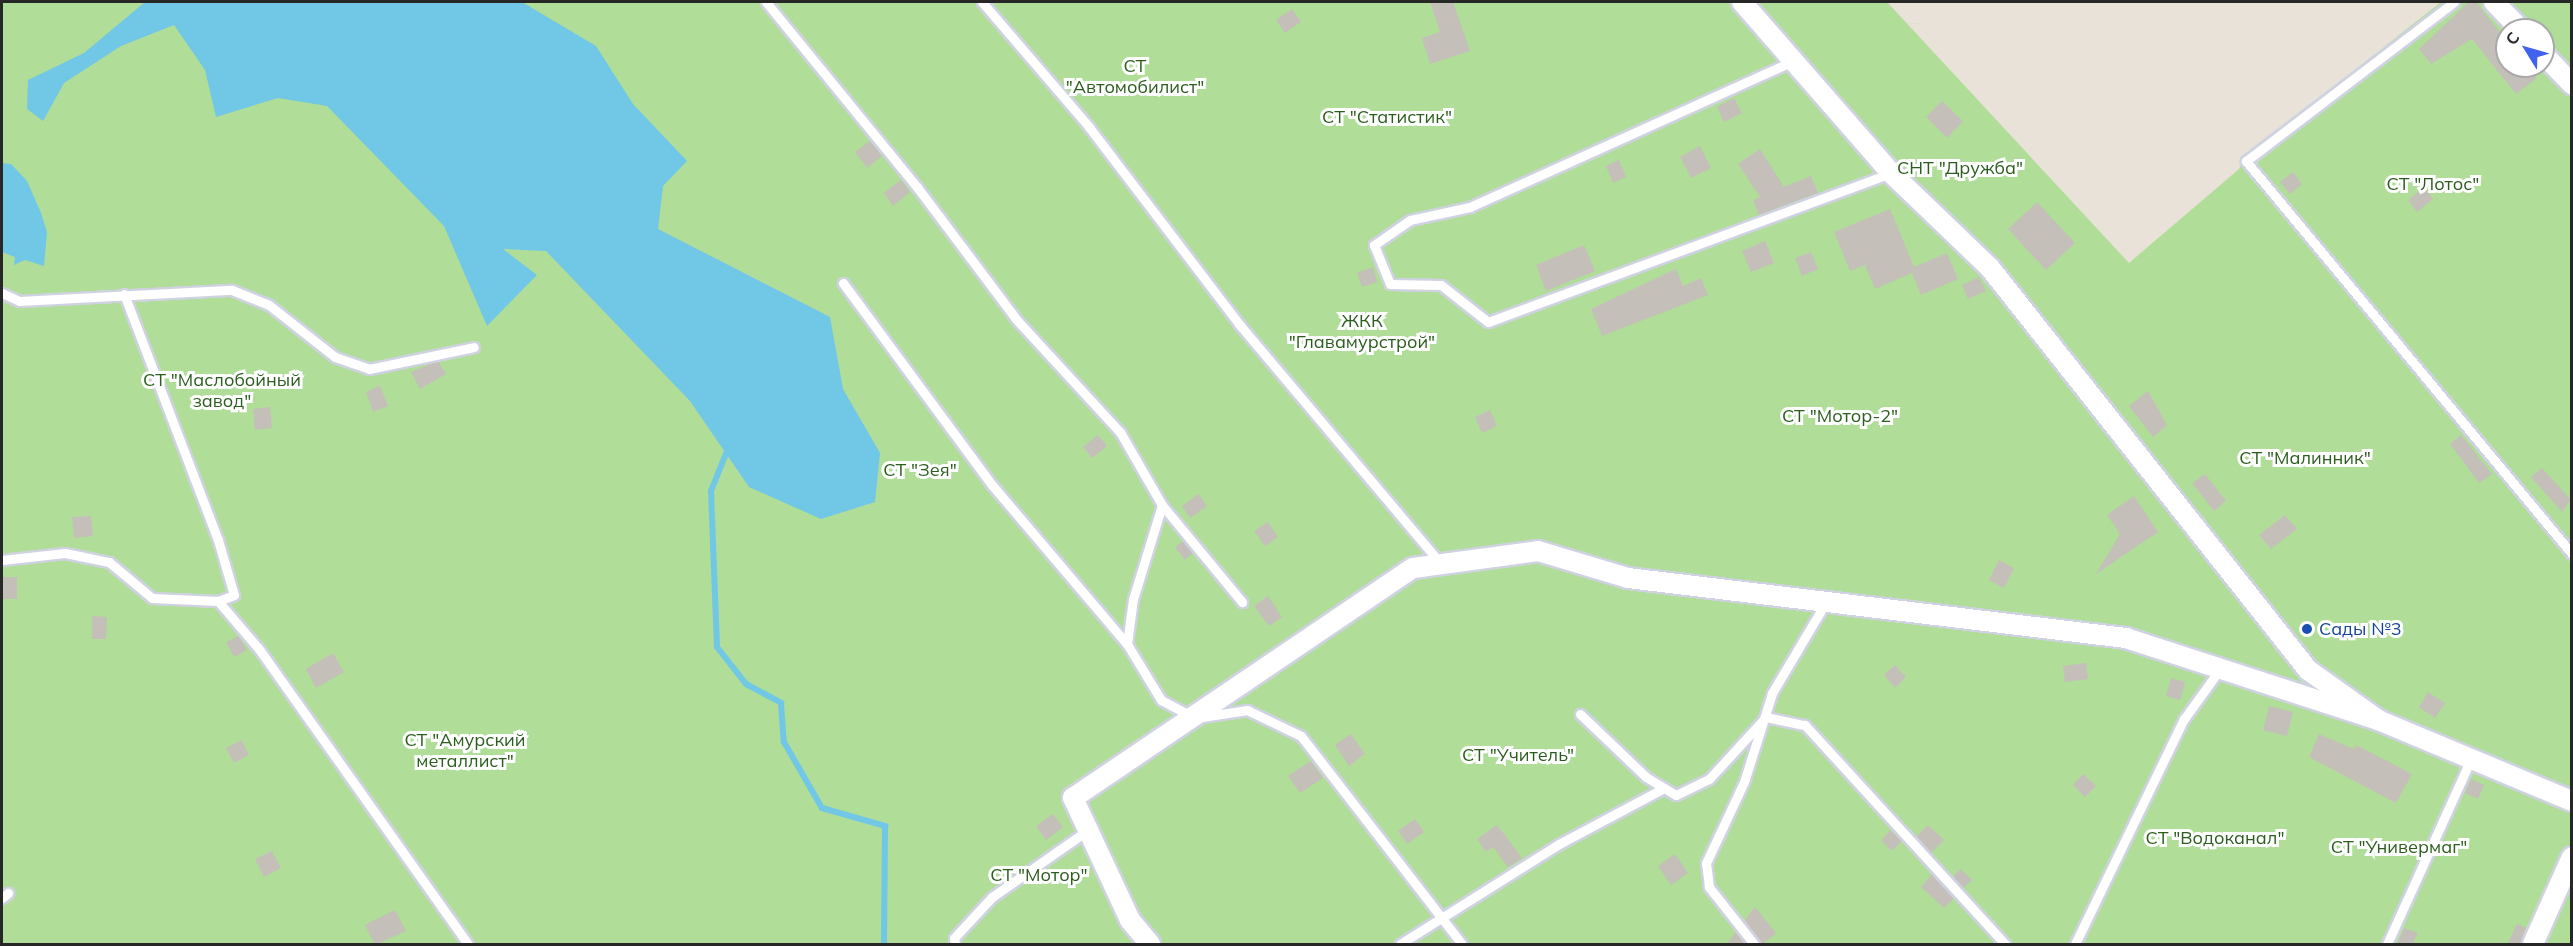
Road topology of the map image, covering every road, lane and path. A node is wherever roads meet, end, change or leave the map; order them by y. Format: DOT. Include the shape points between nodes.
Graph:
graph roads {
  1 [pos="766,2"];
  2 [pos="982,2"];
  3 [pos="1742,2"];
  4 [pos="2454,2"];
  5 [pos="2494,2"];
  6 [pos="2509,18"];
  7 [pos="1792,61"];
  8 [pos="2555,67"];
  9 [pos="2571,84"];
  10 [pos="1891,173"];
  11 [pos="843,283"];
  12 [pos="2,293"];
  13 [pos="124,294"];
  14 [pos="474,347"];
  15 [pos="1162,505"];
  16 [pos="2571,554"];
  17 [pos="2,560"];
  18 [pos="1441,564"];
  19 [pos="218,601"];
  20 [pos="1242,602"];
  21 [pos="1826,602"];
  22 [pos="1127,644"];
  23 [pos="2220,669"];
  24 [pos="1580,714"];
  25 [pos="1766,717"];
  26 [pos="1195,718"];
  27 [pos="2378,720"];
  28 [pos="2471,759"];
  29 [pos="1664,788"];
  30 [pos="2571,801"];
  31 [pos="1088,830"];
  32 [pos="2571,857"];
  33 [pos="1441,919"];
  34 [pos="468,945"];
  35 [pos="955,945"];
  36 [pos="1150,945"];
  37 [pos="1400,945"];
  38 [pos="1462,945"];
  39 [pos="1754,945"];
  40 [pos="2005,945"];
  41 [pos="2075,945"];
  42 [pos="2387,945"];
  43 [pos="2533,945"];
  1 -- 15 [label="lane" via="917,187 1016,319 1113,424"];
  2 -- 18 [label="lane"];
  3 -- 7 [label="street"];
  4 -- 16 [label="lane" via="2246,161"];
  5 -- 6 [label="street"];
  7 -- 10 [label="street"];
  7 -- 10 [label="lane" via="1470,207 1410,220 1374,245 1390,284 1441,285 1488,322"];
  8 -- 9 [label="street"];
  10 -- 27 [label="street" via="1990,268 2308,670"];
  11 -- 22 [label="lane" via="992,485"];
  12 -- 13 [label="lane" via="19,301"];
  13 -- 14 [label="lane" via="232,290 269,305 335,357 369,369"];
  13 -- 19 [label="lane" via="218,540 234,595"];
  15 -- 20 [label="lane"];
  15 -- 22 [label="lane" via="1133,599"];
  17 -- 19 [label="lane" via="65,554 109,562 152,598"];
  18 -- 21 [label="street" via="1538,551 1628,578"];
  18 -- 26 [label="street" via="1413,568"];
  19 -- 34 [label="lane"];
  21 -- 23 [label="street" via="2126,638"];
  21 -- 25 [label="lane" via="1772,693"];
  22 -- 26 [label="lane" via="1161,700"];
  23 -- 27 [label="street"];
  23 -- 41 [label="lane" via="2184,718"];
  24 -- 29 [label="lane"];
  25 -- 29 [label="lane" via="1709,779 1676,795"];
  25 -- 39 [label="lane" via="1744,782 1706,863 1709,887"];
  25 -- 40 [label="lane" via="1805,725"];
  26 -- 31 [label="street" via="1073,798"];
  26 -- 33 [label="lane" via="1247,710 1301,736"];
  27 -- 28 [label="street"];
  28 -- 30 [label="street"];
  28 -- 42 [label="lane"];
  29 -- 33 [label="lane" via="1559,844"];
  31 -- 35 [label="lane" via="992,897 954,938"];
  31 -- 36 [label="street" via="1130,920"];
  32 -- 43 [label="street"];
  33 -- 37 [label="lane"];
  33 -- 38 [label="lane"];
}
